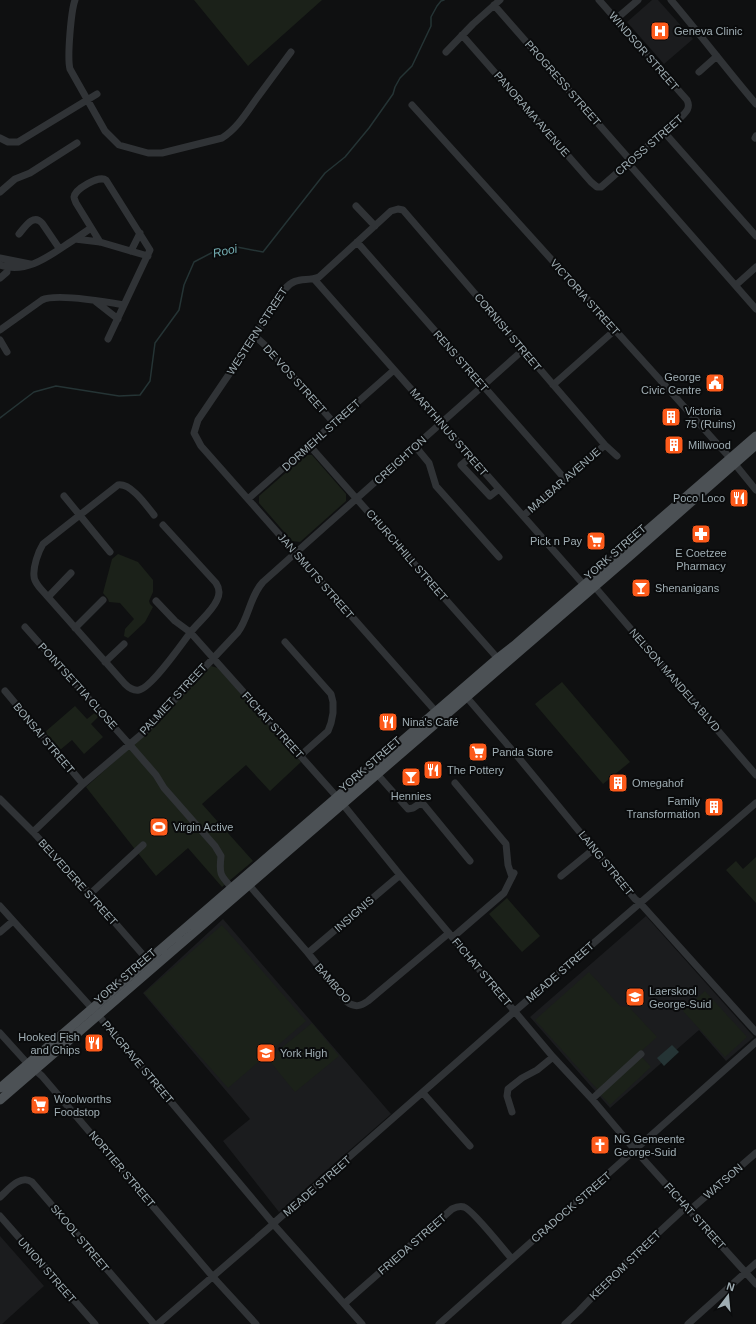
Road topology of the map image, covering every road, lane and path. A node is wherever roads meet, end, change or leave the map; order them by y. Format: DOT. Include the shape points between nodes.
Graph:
graph roads {
  1 [pos="75,0"];
  2 [pos="500,0"];
  3 [pos="599,0"];
  4 [pos="638,0"];
  5 [pos="671,0"];
  6 [pos="494,5"];
  7 [pos="616,19"];
  8 [pos="462,35"];
  9 [pos="291,52"];
  10 [pos="446,52"];
  11 [pos="717,56"];
  12 [pos="699,72"];
  13 [pos="97,94"];
  14 [pos="88,99"];
  15 [pos="688,103"];
  16 [pos="756,104"];
  17 [pos="412,105"];
  18 [pos="664,132"];
  19 [pos="0,138"];
  20 [pos="76,143"];
  21 [pos="630,162"];
  22 [pos="604,185"];
  23 [pos="2,187"];
  24 [pos="356,206"];
  25 [pos="398,209"];
  26 [pos="374,226"];
  27 [pos="91,228"];
  28 [pos="140,233"];
  29 [pos="19,234"];
  30 [pos="756,236"];
  31 [pos="75,239"];
  32 [pos="100,242"];
  33 [pos="357,242"];
  34 [pos="60,248"];
  35 [pos="131,251"];
  36 [pos="148,256"];
  37 [pos="3,258"];
  38 [pos="35,264"];
  39 [pos="0,265"];
  40 [pos="756,267"];
  41 [pos="7,268"];
  42 [pos="0,278"];
  43 [pos="314,279"];
  44 [pos="736,285"];
  45 [pos="95,301"];
  46 [pos="124,305"];
  47 [pos="756,309"];
  48 [pos="118,319"];
  49 [pos="0,330"];
  50 [pos="615,330"];
  51 [pos="254,336"];
  52 [pos="108,338"];
  53 [pos="0,340"];
  54 [pos="524,350"];
  55 [pos="7,352"];
  56 [pos="394,370"];
  57 [pos="553,385"];
  58 [pos="483,386"];
  59 [pos="334,423"];
  60 [pos="441,424"];
  61 [pos="194,433"];
  62 [pos="756,436"];
  63 [pos="309,445"];
  64 [pos="604,445"];
  65 [pos="756,445"];
  66 [pos="416,446"];
  67 [pos="617,456"];
  68 [pos="471,457"];
  69 [pos="732,461"];
  70 [pos="565,479"];
  71 [pos="499,489"];
  72 [pos="756,490"];
  73 [pos="64,496"];
  74 [pos="248,499"];
  75 [pos="357,499"];
  76 [pos="154,514"];
  77 [pos="80,516"];
  78 [pos="523,516"];
  79 [pos="163,525"];
  80 [pos="110,552"];
  81 [pos="295,553"];
  82 [pos="499,557"];
  83 [pos="70,573"];
  84 [pos="584,585"];
  85 [pos="594,586"];
  86 [pos="48,597"];
  87 [pos="103,600"];
  88 [pos="156,601"];
  89 [pos="25,628"];
  90 [pos="75,628"];
  91 [pos="190,632"];
  92 [pos="285,642"];
  93 [pos="124,644"];
  94 [pos="213,657"];
  95 [pos="501,661"];
  96 [pos="105,662"];
  97 [pos="5,691"];
  98 [pos="463,693"];
  99 [pos="438,715"];
  100 [pos="130,744"];
  101 [pos="300,756"];
  102 [pos="377,774"];
  103 [pos="756,775"];
  104 [pos="455,783"];
  105 [pos="84,784"];
  106 [pos="0,799"];
  107 [pos="340,800"];
  108 [pos="756,803"];
  109 [pos="33,832"];
  110 [pos="144,845"];
  111 [pos="594,849"];
  112 [pos="470,861"];
  113 [pos="400,874"];
  114 [pos="562,876"];
  115 [pos="249,885"];
  116 [pos="232,888"];
  117 [pos="90,894"];
  118 [pos="640,903"];
  119 [pos="0,906"];
  120 [pos="13,921"];
  121 [pos="0,932"];
  122 [pos="451,935"];
  123 [pos="308,953"];
  124 [pos="151,964"];
  125 [pos="515,1011"];
  126 [pos="95,1012"];
  127 [pos="756,1032"];
  128 [pos="0,1033"];
  129 [pos="756,1042"];
  130 [pos="641,1054"];
  131 [pos="553,1057"];
  132 [pos="32,1067"];
  133 [pos="0,1088"];
  134 [pos="423,1093"];
  135 [pos="592,1099"];
  136 [pos="0,1100"];
  137 [pos="512,1112"];
  138 [pos="470,1146"];
  139 [pos="635,1150"];
  140 [pos="756,1152"];
  141 [pos="0,1197"];
  142 [pos="688,1209"];
  143 [pos="0,1216"];
  144 [pos="273,1224"];
  145 [pos="512,1259"];
  146 [pos="756,1263"];
  147 [pos="746,1272"];
  148 [pos="213,1277"];
  149 [pos="756,1284"];
  150 [pos="345,1303"];
  151 [pos="95,1324"];
  152 [pos="154,1324"];
  153 [pos="158,1324"];
  154 [pos="256,1324"];
  155 [pos="362,1324"];
  156 [pos="438,1324"];
  157 [pos="566,1324"];
  158 [pos="688,1324"];
  1 -- 14 [label="street" via="69,65"];
  2 -- 6 [label="street"];
  3 -- 7 [label="street, WINDSOR STREET"];
  4 -- 7 [label="street"];
  5 -- 11 [label="street"];
  6 -- 8 [label="street"];
  6 -- 21 [label="street, PROGRESS STREET"];
  7 -- 15 [label="street, WINDSOR STREET"];
  8 -- 10 [label="street"];
  8 -- 22 [label="street, PANORAMA AVENUE" via="591,182 597,187"];
  9 -- 14 [label="street" via="231,132 222,138 162,153 148,153 118,145 106,132"];
  11 -- 12 [label="street"];
  11 -- 16 [label="street"];
  13 -- 14 [label="street"];
  14 -- 19 [label="street" via="18,142 8,142"];
  15 -- 18 [label="street, CROSS STREET" via="689,109"];
  17 -- 50 [label="street, VICTORIA STREET"];
  18 -- 21 [label="street, CROSS STREET"];
  18 -- 30 [label="street"];
  20 -- 23 [label="street" via="30,173"];
  21 -- 22 [label="street, CROSS STREET"];
  21 -- 44 [label="street, PROGRESS STREET"];
  24 -- 26 [label="street"];
  25 -- 26 [label="street, WESTERN STREET" via="391,211"];
  25 -- 54 [label="street, CORNISH STREET" via="407,213"];
  26 -- 33 [label="street, WESTERN STREET"];
  27 -- 28 [label="street" via="74,197 86,185 103,178"];
  27 -- 31 [label="street"];
  27 -- 32 [label="street"];
  28 -- 35 [label="street"];
  28 -- 36 [label="street" via="150,249"];
  29 -- 34 [label="street" via="29,222 39,220"];
  31 -- 32 [label="street"];
  31 -- 34 [label="street"];
  32 -- 35 [label="street"];
  33 -- 43 [label="street, WESTERN STREET" via="323,274"];
  33 -- 58 [label="street, RENS STREET"];
  34 -- 38 [label="street"];
  35 -- 36 [label="street"];
  36 -- 46 [label="street"];
  37 -- 38 [label="street"];
  37 -- 41 [label="street"];
  38 -- 41 [label="street"];
  39 -- 41 [label="street"];
  40 -- 44 [label="street"];
  41 -- 42 [label="street" via="6,274"];
  43 -- 51 [label="street, WESTERN STREET" via="289,284"];
  43 -- 56 [label="street, MARTHINUS STREET"];
  44 -- 47 [label="street, PROGRESS STREET"];
  45 -- 46 [label="street"];
  45 -- 48 [label="street"];
  45 -- 49 [label="street" via="47,298"];
  46 -- 48 [label="street"];
  48 -- 52 [label="street"];
  50 -- 57 [label="street"];
  50 -- 69 [label="street, VICTORIA STREET"];
  51 -- 59 [label="street, DE VOS STREET" via="267,347"];
  51 -- 61 [label="street, WESTERN STREET" via="198,420"];
  53 -- 55 [label="street"];
  54 -- 57 [label="street, CORNISH STREET"];
  54 -- 58 [label="street, CREIGHTON"];
  56 -- 59 [label="street, DORMEHL STREET"];
  56 -- 60 [label="street, MARTHINUS STREET"];
  57 -- 64 [label="street, CORNISH STREET"];
  58 -- 60 [label="street, CREIGHTON"];
  58 -- 70 [label="street, RENS STREET"];
  59 -- 63 [label="street, DORMEHL STREET"];
  60 -- 66 [label="street, CREIGHTON"];
  60 -- 68 [label="street, MARTHINUS STREET"];
  61 -- 74 [label="street, JAN SMUTS STREET" via="201,446"];
  62 -- 69 [label="main road, YORK STREET"];
  63 -- 74 [label="street, DORMEHL STREET"];
  63 -- 75 [label="street, CHURCHHILL STREET"];
  64 -- 67 [label="street, CORNISH STREET"];
  64 -- 70 [label="street, MALBAR AVENUE"];
  65 -- 69 [label="main road, YORK STREET"];
  66 -- 75 [label="street, CREIGHTON"];
  66 -- 82 [label="street" via="429,463 436,486"];
  68 -- 71 [label="street, MARTHINUS STREET"];
  68 -- 71 [label="street" via="461,465 490,496"];
  69 -- 72 [label="street, VICTORIA STREET"];
  69 -- 84 [label="main road, YORK STREET"];
  69 -- 85 [label="main road, YORK STREET"];
  70 -- 78 [label="street, MALBAR AVENUE"];
  71 -- 78 [label="street, MARTHINUS STREET"];
  73 -- 77 [label="street"];
  74 -- 81 [label="street, JAN SMUTS STREET"];
  75 -- 81 [label="street, CREIGHTON"];
  75 -- 95 [label="street, CHURCHHILL STREET"];
  76 -- 77 [label="street" via="131,489 121,484"];
  77 -- 80 [label="street"];
  77 -- 86 [label="street" via="40,549 34,577 35,582"];
  78 -- 84 [label="street, MARTHINUS STREET"];
  79 -- 91 [label="street" via="219,587 216,601 208,614"];
  81 -- 94 [label="street, PALMIET STREET" via="259,586 244,623"];
  81 -- 99 [label="street, JAN SMUTS STREET"];
  83 -- 86 [label="street"];
  84 -- 85 [label="street"];
  84 -- 95 [label="main road, YORK STREET" via="516,644"];
  85 -- 95 [label="main road, YORK STREET"];
  85 -- 103 [label="street, NELSON MANDELA BLVD"];
  86 -- 90 [label="street"];
  87 -- 90 [label="street"];
  88 -- 91 [label="street, FICHAT STREET"];
  89 -- 100 [label="street, POINTSETTIA CLOSE"];
  90 -- 96 [label="street"];
  91 -- 94 [label="street, FICHAT STREET"];
  91 -- 96 [label="street" via="173,657 141,690 130,688"];
  92 -- 101 [label="street" via="331,694 333,702 328,731"];
  93 -- 96 [label="street"];
  94 -- 100 [label="street, PALMIET STREET"];
  94 -- 101 [label="street, FICHAT STREET"];
  95 -- 98 [label="main road, YORK STREET"];
  97 -- 105 [label="street, BONSAI STREET"];
  98 -- 99 [label="main road, YORK STREET"];
  98 -- 111 [label="street, LAING STREET"];
  99 -- 102 [label="main road, YORK STREET"];
  99 -- 107 [label="main road, YORK STREET"];
  100 -- 105 [label="street, PALMIET STREET"];
  100 -- 116 [label="street, POINTSETTIA CLOSE" via="220,853 221,874"];
  101 -- 107 [label="street, FICHAT STREET"];
  102 -- 107 [label="main road, YORK STREET"];
  102 -- 112 [label="street" via="408,809 419,804 424,805"];
  104 -- 122 [label="street" via="507,845 508,865 513,874 504,893"];
  105 -- 109 [label="street, PALMIET STREET"];
  106 -- 109 [label="street, BELVEDERE STREET"];
  107 -- 113 [label="street, FICHAT STREET"];
  107 -- 115 [label="main road, YORK STREET"];
  107 -- 116 [label="main road, YORK STREET"];
  108 -- 118 [label="street, MEADE STREET"];
  109 -- 117 [label="street, BELVEDERE STREET"];
  110 -- 117 [label="street"];
  111 -- 114 [label="street"];
  111 -- 118 [label="street, LAING STREET"];
  113 -- 122 [label="street, FICHAT STREET"];
  113 -- 123 [label="street, INSIGNIS"];
  115 -- 123 [label="street, BAMBOO"];
  115 -- 124 [label="main road, YORK STREET"];
  116 -- 124 [label="main road, YORK STREET"];
  117 -- 124 [label="street, BELVEDERE STREET"];
  118 -- 125 [label="street, MEADE STREET"];
  118 -- 127 [label="street, LAING STREET"];
  119 -- 120 [label="street, PALGRAVE STREET"];
  120 -- 121 [label="street"];
  120 -- 126 [label="street, PALGRAVE STREET"];
  122 -- 123 [label="street, BAMBOO" via="368,1001 358,1006 348,1002"];
  122 -- 125 [label="street, FICHAT STREET"];
  124 -- 126 [label="main road, YORK STREET"];
  125 -- 131 [label="street, FICHAT STREET"];
  125 -- 134 [label="street, MEADE STREET"];
  126 -- 132 [label="main road, YORK STREET"];
  126 -- 144 [label="street, PALGRAVE STREET"];
  128 -- 132 [label="street, NORTIER STREET"];
  129 -- 139 [label="street, CRADOCK STREET"];
  130 -- 135 [label="street"];
  131 -- 135 [label="street, FICHAT STREET"];
  131 -- 137 [label="street" via="508,1089 507,1096"];
  132 -- 133 [label="main road, YORK STREET"];
  132 -- 136 [label="main road, YORK STREET"];
  132 -- 148 [label="street, NORTIER STREET"];
  134 -- 138 [label="street"];
  134 -- 144 [label="street, MEADE STREET"];
  135 -- 139 [label="street, FICHAT STREET"];
  139 -- 142 [label="street, FICHAT STREET"];
  139 -- 145 [label="street, CRADOCK STREET"];
  140 -- 142 [label="street, WATSON"];
  141 -- 152 [label="street, SKOOL STREET" via="18,1182 30,1180"];
  142 -- 147 [label="street, FICHAT STREET"];
  142 -- 157 [label="street, KEEROM STREET" via="616,1272"];
  143 -- 151 [label="street, UNION STREET"];
  144 -- 148 [label="street, MEADE STREET"];
  144 -- 150 [label="street, PALGRAVE STREET"];
  145 -- 150 [label="street, FRIEDA STREET" via="472,1213 464,1207 458,1207 452,1209"];
  145 -- 156 [label="street, CRADOCK STREET"];
  146 -- 147 [label="street"];
  147 -- 149 [label="street, FICHAT STREET"];
  147 -- 158 [label="street"];
  148 -- 153 [label="street, MEADE STREET"];
  148 -- 154 [label="street, NORTIER STREET"];
  150 -- 155 [label="street, PALGRAVE STREET"];
}
